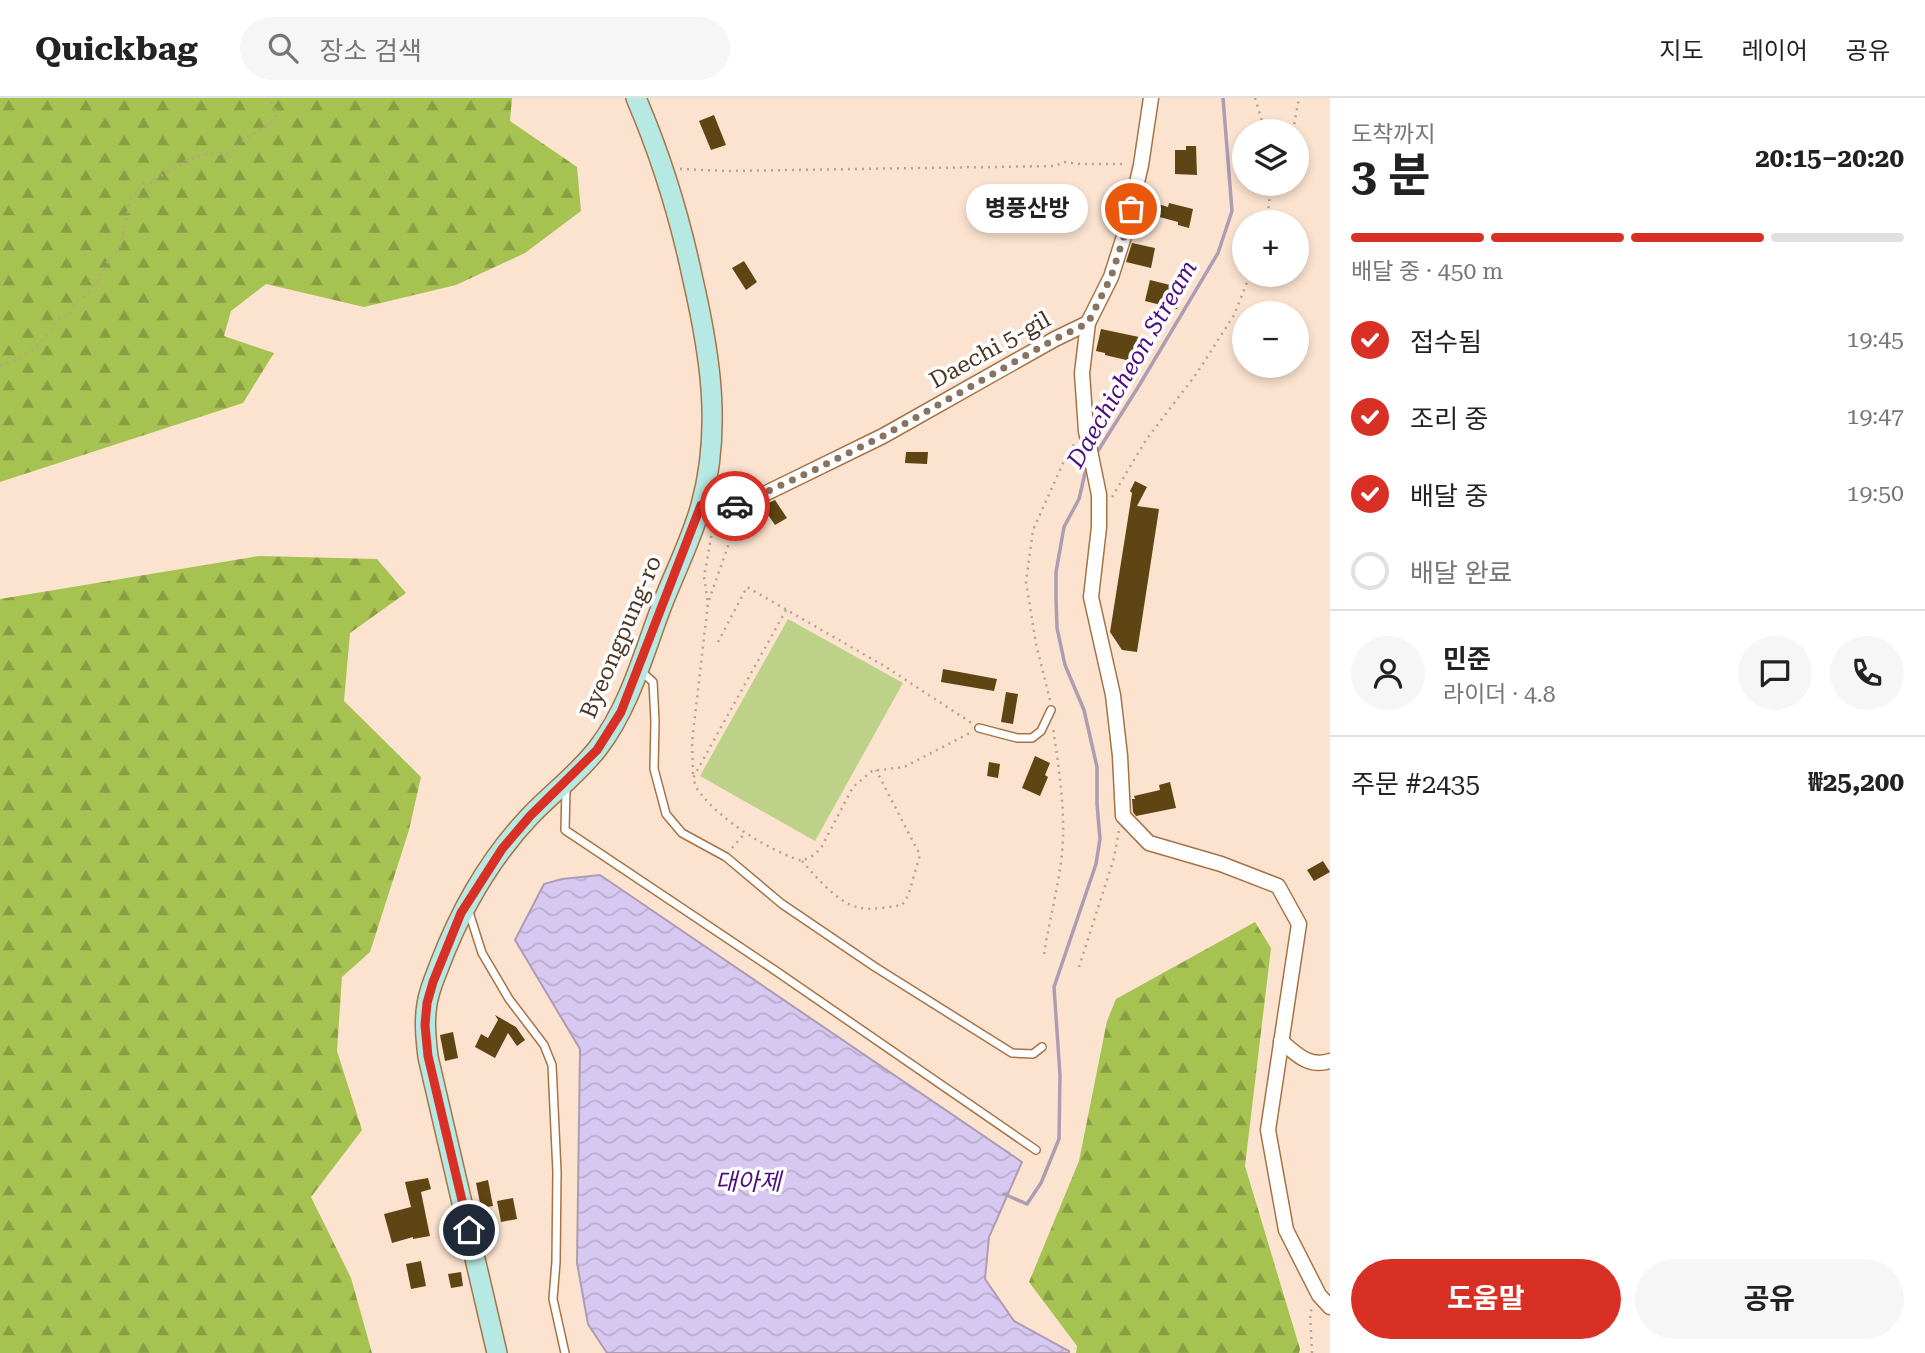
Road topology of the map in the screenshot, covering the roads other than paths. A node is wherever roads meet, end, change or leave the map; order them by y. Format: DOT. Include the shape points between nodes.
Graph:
graph roads {
  1 [pos="636,98"];
  2 [pos="1151,98"];
  3 [pos="1088,323"];
  4 [pos="709,507"];
  5 [pos="638,668"];
  6 [pos="1051,710"];
  7 [pos="979,728"];
  8 [pos="566,781"];
  9 [pos="466,905"];
  10 [pos="1282,1041"];
  11 [pos="1042,1046"];
  12 [pos="1330,1061"];
  13 [pos="1036,1150"];
  14 [pos="1330,1307"];
  15 [pos="497,1353"];
  16 [pos="565,1353"];
  1 -- 4 [label="main road, Byeongpung-ro" via="686,246 705,332 713,408"];
  2 -- 3 [label="street, Daechi 5-gil" via="1141,165 1119,253"];
  3 -- 4 [label="street, Daechi 5-gil" via="883,436 758,497 728,508"];
  3 -- 10 [label="street" via="1082,373 1099,512 1091,597 1113,695 1123,817 1149,843 1278,886 1299,924"];
  4 -- 5 [label="main road, Byeongpung-ro"];
  5 -- 8 [label="main road, Byeongpung-ro" via="608,735"];
  5 -- 11 [label="lane" via="653,682 654,769 666,814 682,833 726,857 782,904 875,968 1012,1053 1033,1054"];
  6 -- 7 [label="lane" via="1041,731 1032,738"];
  8 -- 9 [label="main road, Byeongpung-ro" via="502,849"];
  8 -- 13 [label="lane" via="565,830"];
  9 -- 15 [label="main road, Byeongpung-ro" via="433,982 425,1025 428,1056"];
  9 -- 16 [label="lane" via="482,953 544,1045 552,1065 557,1172 553,1299"];
  10 -- 12 [label="street" via="1305,1060"];
  10 -- 14 [label="street" via="1268,1130 1286,1230 1319,1295"];
}
